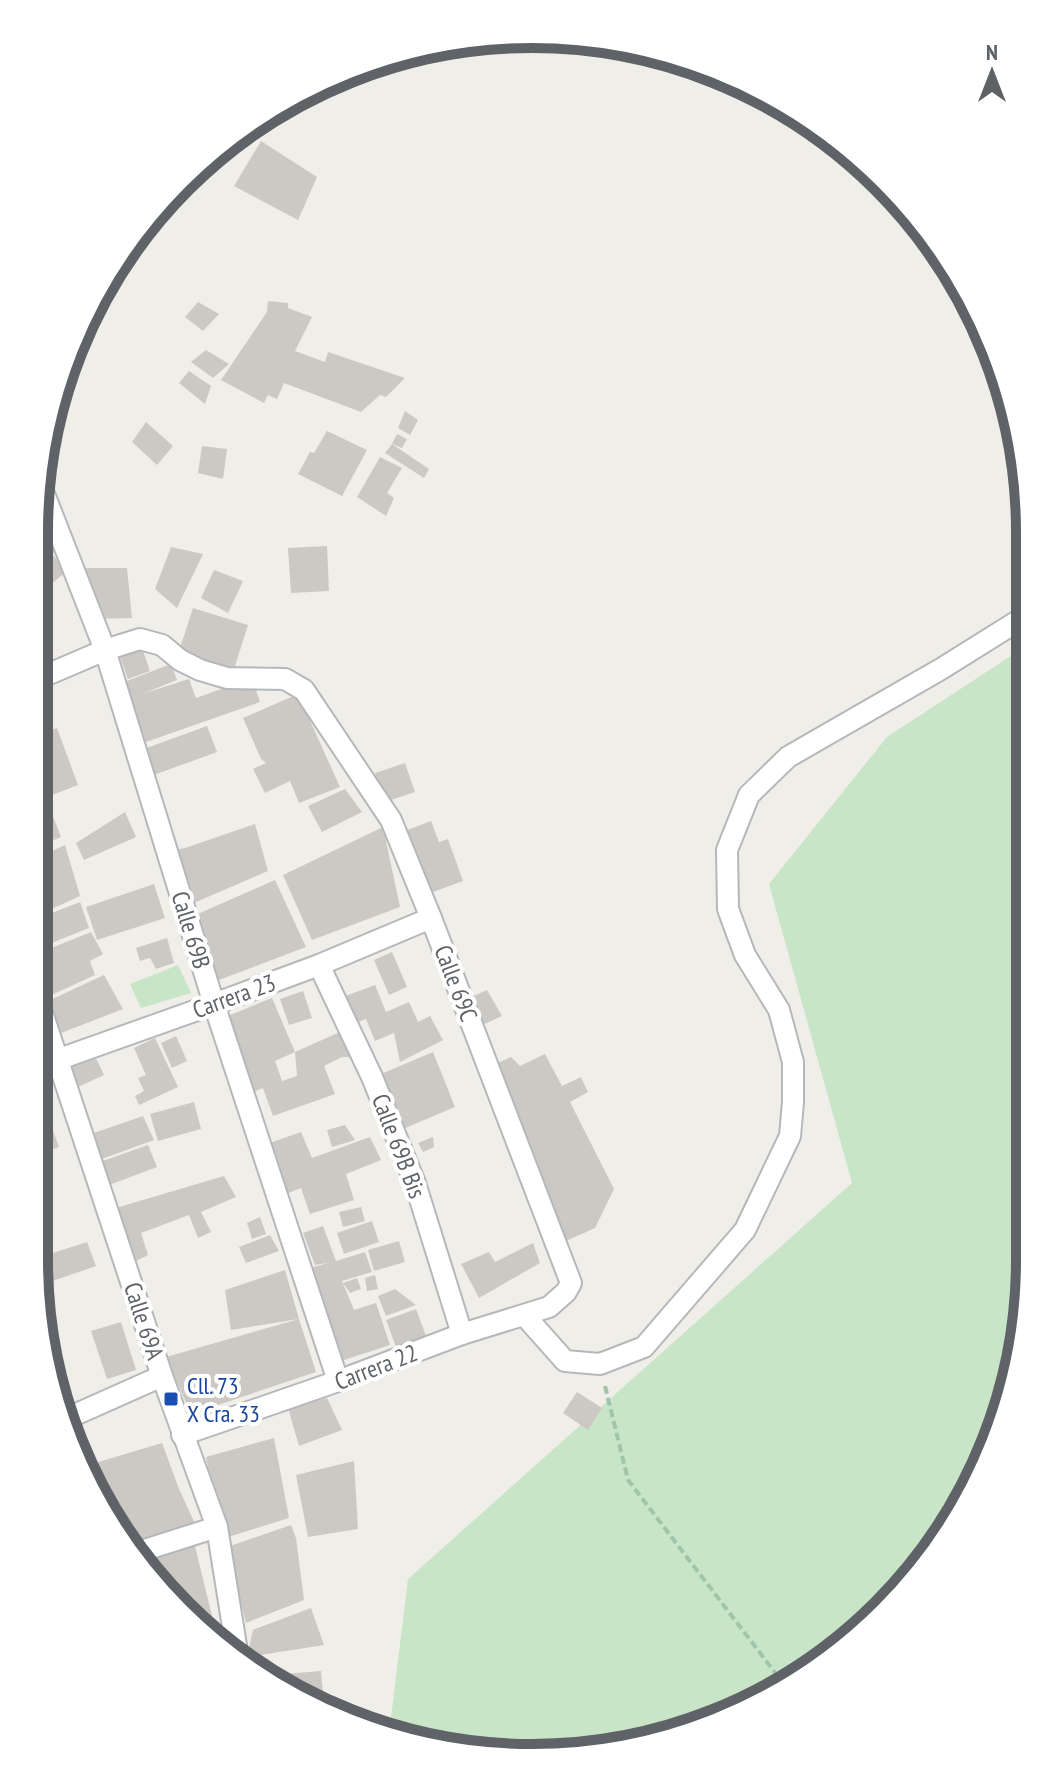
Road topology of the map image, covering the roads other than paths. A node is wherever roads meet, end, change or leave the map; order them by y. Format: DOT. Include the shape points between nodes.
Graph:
graph roads {
  1 [pos="49,506"];
  2 [pos="1016,622"];
  3 [pos="105,650"];
  4 [pos="48,674"];
  5 [pos="431,918"];
  6 [pos="319,965"];
  7 [pos="214,1004"];
  8 [pos="48,1030"];
  9 [pos="58,1060"];
  10 [pos="48,1063"];
  11 [pos="566,1292"];
  12 [pos="525,1316"];
  13 [pos="462,1334"];
  14 [pos="162,1376"];
  15 [pos="338,1381"];
  16 [pos="74,1415"];
  17 [pos="182,1435"];
  18 [pos="217,1527"];
  19 [pos="145,1550"];
  20 [pos="236,1643"];
  1 -- 3 [label="street, Calle 69B"];
  2 -- 12 [label="street" via="788,757 749,795 727,850 728,909 745,955 779,1010 793,1062 793,1102 790,1136 745,1230 644,1347 600,1364 565,1361"];
  3 -- 4 [label="street"];
  3 -- 5 [label="street, Calle 69C" via="140,639 162,645 200,670 227,678 285,679 304,690 391,820"];
  3 -- 7 [label="street, Calle 69B"];
  5 -- 6 [label="street, Carrera 23"];
  5 -- 11 [label="street, Calle 69C" via="571,1283"];
  6 -- 7 [label="street, Carrera 23"];
  6 -- 13 [label="street, Calle 69B Bis" via="415,1183"];
  7 -- 9 [label="street, Carrera 23"];
  7 -- 15 [label="street, Calle 69B"];
  8 -- 9 [label="street, Calle 69A"];
  9 -- 10 [label="street, Carrera 23"];
  9 -- 14 [label="street, Calle 69A"];
  11 -- 12 [label="street, Carrera 22" via="549,1307"];
  12 -- 13 [label="street, Carrera 22"];
  13 -- 15 [label="street, Carrera 22"];
  14 -- 16 [label="street"];
  14 -- 17 [label="street, Calle 69A"];
  15 -- 17 [label="street, Carrera 22"];
  17 -- 18 [label="street, Calle 69A"];
  18 -- 19 [label="street"];
  18 -- 20 [label="street, Calle 69A"];
}
